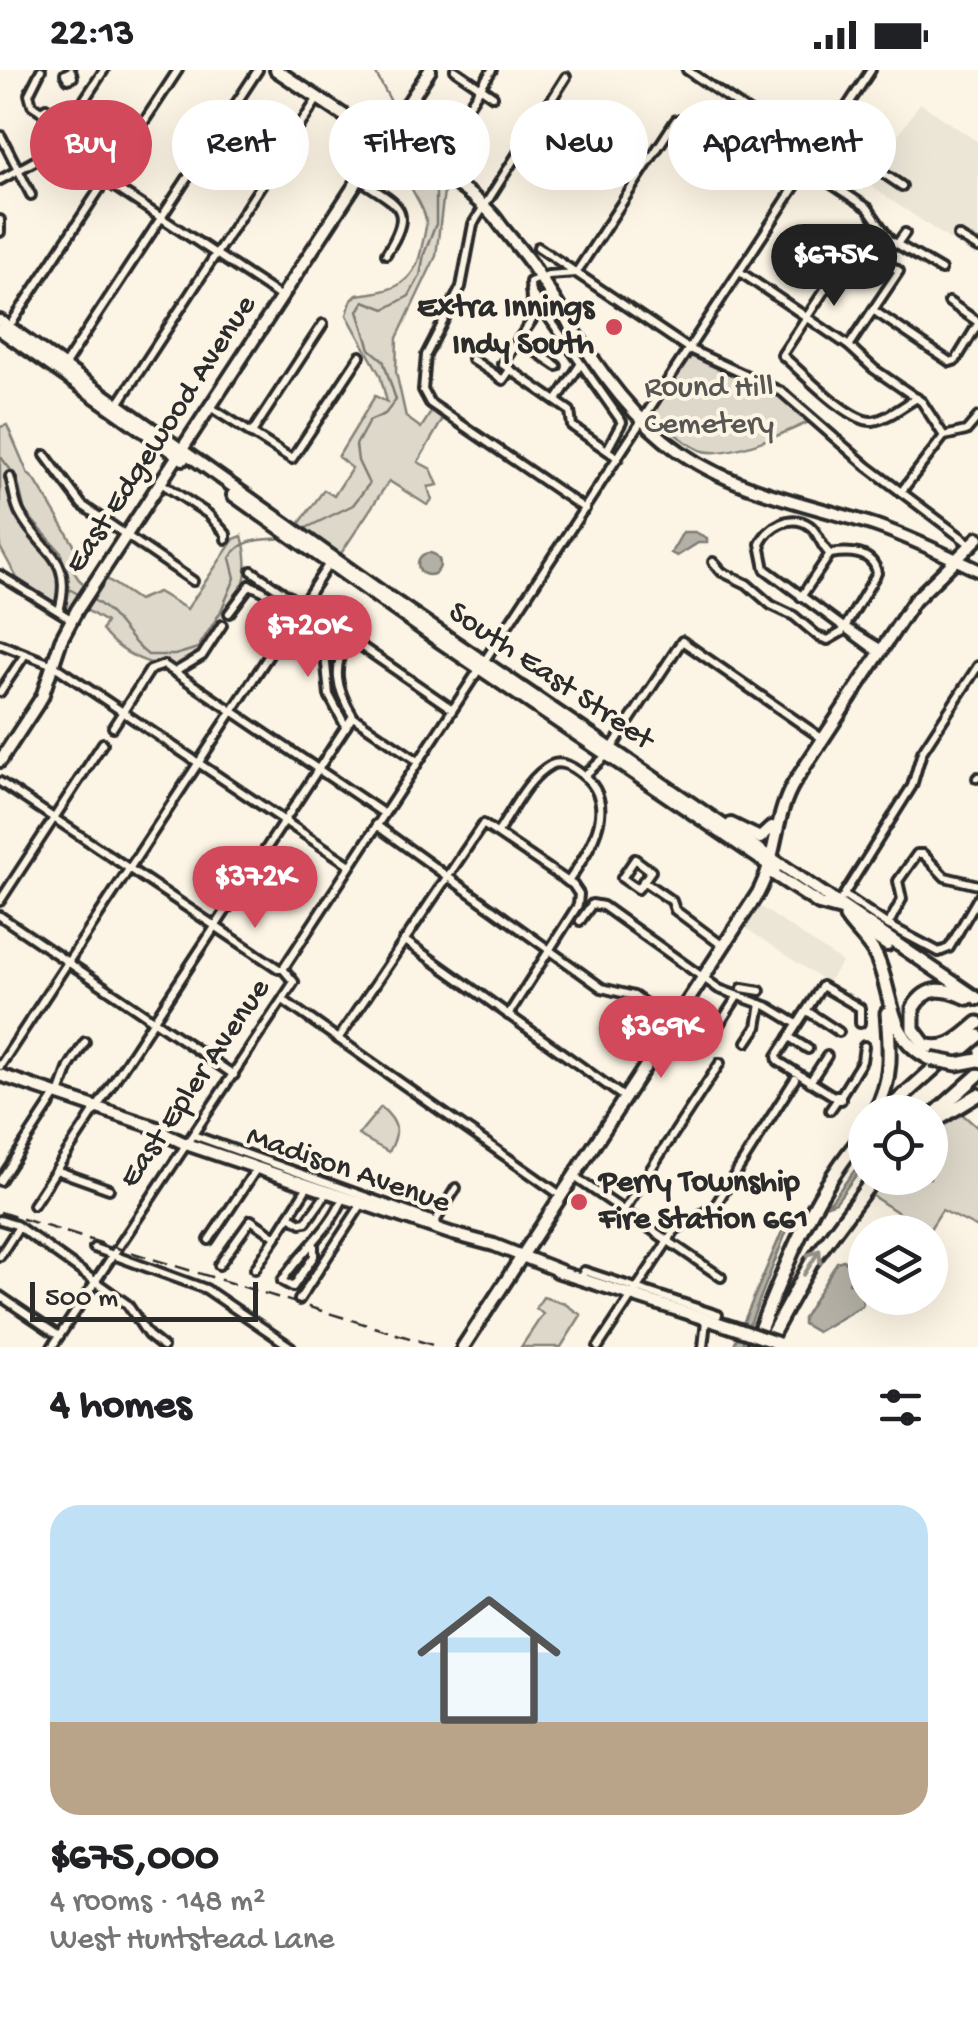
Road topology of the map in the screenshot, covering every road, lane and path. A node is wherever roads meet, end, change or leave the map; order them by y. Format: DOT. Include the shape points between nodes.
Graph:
graph roads {
  1 [pos="40,70"];
  2 [pos="55,70"];
  3 [pos="104,70"];
  4 [pos="178,70"];
  5 [pos="258,70"];
  6 [pos="276,70"];
  7 [pos="430,70"];
  8 [pos="455,70"];
  9 [pos="492,70"];
  10 [pos="688,70"];
  11 [pos="870,70"];
  12 [pos="65,75"];
  13 [pos="566,78"];
  14 [pos="480,87"];
  15 [pos="493,96"];
  16 [pos="318,98"];
  17 [pos="30,100"];
  18 [pos="411,100"];
  19 [pos="472,100"];
  20 [pos="732,100"];
  21 [pos="851,100"];
  22 [pos="329,105"];
  23 [pos="152,110"];
  24 [pos="668,132"];
  25 [pos="0,136"];
  26 [pos="19,170"];
  27 [pos="0,180"];
  28 [pos="896,182"];
  29 [pos="902,186"];
  30 [pos="99,190"];
  31 [pos="121,190"];
  32 [pos="353,190"];
  33 [pos="376,190"];
  34 [pos="456,190"];
  35 [pos="793,190"];
  36 [pos="841,190"];
  37 [pos="31,195"];
  38 [pos="481,209"];
  39 [pos="162,218"];
  40 [pos="0,220"];
  41 [pos="0,232"];
  42 [pos="904,233"];
  43 [pos="958,236"];
  44 [pos="897,244"];
  45 [pos="538,247"];
  46 [pos="978,248"];
  47 [pos="216,254"];
  48 [pos="386,254"];
  49 [pos="941,270"];
  50 [pos="740,272"];
  51 [pos="576,273"];
  52 [pos="540,277"];
  53 [pos="529,290"];
  54 [pos="282,298"];
  55 [pos="949,302"];
  56 [pos="873,310"];
  57 [pos="806,318"];
  58 [pos="0,321"];
  59 [pos="13,321"];
  60 [pos="978,323"];
  61 [pos="323,324"];
  62 [pos="0,330"];
  63 [pos="518,340"];
  64 [pos="849,346"];
  65 [pos="689,349"];
  66 [pos="360,356"];
  67 [pos="472,360"];
  68 [pos="581,364"];
  69 [pos="557,366"];
  70 [pos="62,369"];
  71 [pos="510,370"];
  72 [pos="917,398"];
  73 [pos="556,401"];
  74 [pos="118,404"];
  75 [pos="210,407"];
  76 [pos="978,418"];
  77 [pos="642,421"];
  78 [pos="250,434"];
  79 [pos="944,436"];
  80 [pos="607,450"];
  81 [pos="180,453"];
  82 [pos="45,455"];
  83 [pos="618,458"];
  84 [pos="10,477"];
  85 [pos="161,483"];
  86 [pos="902,492"];
  87 [pos="585,508"];
  88 [pos="126,535"];
  89 [pos="226,539"];
  90 [pos="976,544"];
  91 [pos="830,554"];
  92 [pos="957,557"];
  93 [pos="331,560"];
  94 [pos="713,562"];
  95 [pos="978,567"];
  96 [pos="252,571"];
  97 [pos="1,575"];
  98 [pos="193,581"];
  99 [pos="801,597"];
  100 [pos="301,606"];
  101 [pos="59,612"];
  102 [pos="230,613"];
  103 [pos="295,616"];
  104 [pos="71,619"];
  105 [pos="222,625"];
  106 [pos="844,627"];
  107 [pos="347,637"];
  108 [pos="0,644"];
  109 [pos="878,650"];
  110 [pos="24,656"];
  111 [pos="53,665"];
  112 [pos="481,665"];
  113 [pos="978,666"];
  114 [pos="175,672"];
  115 [pos="0,692"];
  116 [pos="452,709"];
  117 [pos="232,711"];
  118 [pos="123,713"];
  119 [pos="352,716"];
  120 [pos="346,727"];
  121 [pos="113,728"];
  122 [pos="821,738"];
  123 [pos="103,743"];
  124 [pos="609,752"];
  125 [pos="0,761"];
  126 [pos="418,761"];
  127 [pos="198,763"];
  128 [pos="318,769"];
  129 [pos="584,776"];
  130 [pos="0,782"];
  131 [pos="384,814"];
  132 [pos="54,818"];
  133 [pos="284,821"];
  134 [pos="722,824"];
  135 [pos="376,825"];
  136 [pos="709,825"];
  137 [pos="772,828"];
  138 [pos="498,832"];
  139 [pos="736,834"];
  140 [pos="768,860"];
  141 [pos="350,865"];
  142 [pos="129,868"];
  143 [pos="446,876"];
  144 [pos="568,882"];
  145 [pos="644,882"];
  146 [pos="978,884"];
  147 [pos="761,886"];
  148 [pos="978,898"];
  149 [pos="0,901"];
  150 [pos="840,906"];
  151 [pos="0,916"];
  152 [pos="580,921"];
  153 [pos="888,925"];
  154 [pos="215,926"];
  155 [pos="404,940"];
  156 [pos="720,942"];
  157 [pos="550,950"];
  158 [pos="68,962"];
  159 [pos="283,969"];
  160 [pos="700,977"];
  161 [pos="885,984"];
  162 [pos="742,988"];
  163 [pos="760,991"];
  164 [pos="737,997"];
  165 [pos="283,1000"];
  166 [pos="975,1001"];
  167 [pos="762,1004"];
  168 [pos="806,1010"];
  169 [pos="508,1015"];
  170 [pos="154,1020"];
  171 [pos="671,1022"];
  172 [pos="860,1023"];
  173 [pos="798,1024"];
  174 [pos="718,1025"];
  175 [pos="978,1029"];
  176 [pos="839,1032"];
  177 [pos="790,1037"];
  178 [pos="338,1040"];
  179 [pos="85,1042"];
  180 [pos="748,1042"];
  181 [pos="864,1046"];
  182 [pos="808,1049"];
  183 [pos="827,1056"];
  184 [pos="978,1060"];
  185 [pos="720,1063"];
  186 [pos="0,1066"];
  187 [pos="0,1075"];
  188 [pos="234,1075"];
  189 [pos="978,1075"];
  190 [pos="795,1079"];
  191 [pos="810,1082"];
  192 [pos="57,1095"];
  193 [pos="883,1095"];
  194 [pos="904,1095"];
  195 [pos="978,1096"];
  196 [pos="624,1097"];
  197 [pos="840,1099"];
  198 [pos="948,1104"];
  199 [pos="96,1109"];
  200 [pos="830,1110"];
  201 [pos="948,1112"];
  202 [pos="190,1140"];
  203 [pos="848,1150"];
  204 [pos="227,1152"];
  205 [pos="258,1167"];
  206 [pos="272,1168"];
  207 [pos="56,1170"];
  208 [pos="573,1176"];
  209 [pos="0,1181"];
  210 [pos="308,1185"];
  211 [pos="456,1188"];
  212 [pos="109,1189"];
  213 [pos="328,1192"];
  214 [pos="345,1194"];
  215 [pos="560,1195"];
  216 [pos="861,1195"];
  217 [pos="364,1200"];
  218 [pos="33,1205"];
  219 [pos="624,1210"];
  220 [pos="290,1216"];
  221 [pos="0,1220"];
  222 [pos="433,1224"];
  223 [pos="18,1228"];
  224 [pos="276,1237"];
  225 [pos="668,1239"];
  226 [pos="209,1240"];
  227 [pos="314,1245"];
  228 [pos="94,1248"];
  229 [pos="0,1256"];
  230 [pos="112,1256"];
  231 [pos="521,1256"];
  232 [pos="219,1265"];
  233 [pos="255,1269"];
  234 [pos="720,1276"];
  235 [pos="94,1282"];
  236 [pos="633,1292"];
  237 [pos="0,1296"];
  238 [pos="299,1300"];
  239 [pos="718,1315"];
  240 [pos="706,1321"];
  241 [pos="60,1336"];
  242 [pos="776,1346"];
  243 [pos="52,1347"];
  244 [pos="163,1347"];
  245 [pos="291,1347"];
  246 [pos="463,1347"];
  247 [pos="598,1347"];
  248 [pos="703,1347"];
  249 [pos="753,1347"];
  1 -- 17 [label="street"];
  2 -- 12 [label="street"];
  3 -- 26 [label="street" via="49,152"];
  4 -- 23 [label="street"];
  5 -- 39 [label="street"];
  6 -- 16 [label="main road"];
  7 -- 18 [label="main road, East Edgewood Avenue"];
  8 -- 14 [label="street"];
  9 -- 14 [label="street"];
  10 -- 20 [label="street"];
  11 -- 21 [label="street, East Epler Avenue"];
  13 -- 38 [label="street"];
  14 -- 15 [label="street"];
  14 -- 19 [label="street"];
  16 -- 22 [label="main road"];
  16 -- 47 [label="street"];
  24 -- 51 [label="street"];
  25 -- 26 [label="street"];
  26 -- 27 [label="street"];
  26 -- 37 [label="street"];
  28 -- 29 [label="street"];
  30 -- 59 [label="street"];
  31 -- 39 [label="street"];
  32 -- 54 [label="main road, East Edgewood Avenue"];
  33 -- 48 [label="street" via="402,214 401,230"];
  34 -- 38 [label="main road"];
  35 -- 50 [label="street, East Epler Avenue"];
  36 -- 44 [label="street" via="868,208"];
  38 -- 52 [label="main road"];
  38 -- 87 [label="street" via="460,290 425,358 423,393"];
  39 -- 47 [label="street"];
  39 -- 70 [label="street"];
  40 -- 41 [label="street"];
  42 -- 44 [label="street"];
  43 -- 46 [label="street"];
  44 -- 49 [label="street"];
  45 -- 51 [label="street"];
  47 -- 54 [label="street"];
  47 -- 74 [label="street"];
  50 -- 57 [label="street"];
  50 -- 65 [label="street, East Epler Avenue"];
  51 -- 52 [label="street"];
  51 -- 65 [label="street"];
  52 -- 53 [label="street"];
  52 -- 77 [label="main road"];
  53 -- 63 [label="street" via="532,320"];
  53 -- 68 [label="street"];
  54 -- 75 [label="main road, East Edgewood Avenue"];
  55 -- 60 [label="street"];
  56 -- 57 [label="street" via="898,271 856,242"];
  56 -- 60 [label="street" via="953,362"];
  56 -- 64 [label="street"];
  57 -- 64 [label="street"];
  57 -- 72 [label="street" via="782,355 836,403 878,420"];
  58 -- 70 [label="main road, South East Street"];
  61 -- 78 [label="street"];
  62 -- 70 [label="main road, South East Street"];
  63 -- 69 [label="street"];
  63 -- 71 [label="street" via="502,364"];
  64 -- 72 [label="street"];
  65 -- 77 [label="street, East Epler Avenue"];
  65 -- 86 [label="street" via="778,390"];
  66 -- 78 [label="street" via="292,460"];
  67 -- 71 [label="street" via="503,380"];
  68 -- 73 [label="street"];
  68 -- 80 [label="street" via="622,422"];
  70 -- 74 [label="main road, South East Street"];
  70 -- 81 [label="main road, South East Street"];
  71 -- 73 [label="street"];
  72 -- 79 [label="street"];
  73 -- 80 [label="street" via="570,411 572,426"];
  74 -- 81 [label="main road, South East Street"];
  75 -- 78 [label="street"];
  75 -- 81 [label="main road, East Edgewood Avenue"];
  76 -- 79 [label="street" via="964,432"];
  77 -- 83 [label="street, East Epler Avenue"];
  77 -- 92 [label="main road" via="731,482 919,538"];
  79 -- 86 [label="street"];
  80 -- 83 [label="street"];
  81 -- 85 [label="main road, East Edgewood Avenue"];
  81 -- 93 [label="main road, South East Street"];
  82 -- 88 [label="street" via="82,505"];
  83 -- 87 [label="street, East Epler Avenue"];
  84 -- 101 [label="street" via="20,515 62,572"];
  85 -- 88 [label="main road, East Edgewood Avenue"];
  85 -- 89 [label="street" via="212,517"];
  86 -- 90 [label="street"];
  87 -- 112 [label="street, East Epler Avenue"];
  88 -- 98 [label="street"];
  88 -- 104 [label="main road, East Edgewood Avenue"];
  90 -- 92 [label="main road"];
  91 -- 99 [label="street"];
  91 -- 99 [label="street" via="810,526 790,521 762,539 763,568"];
  91 -- 106 [label="street" via="868,558 876,566"];
  92 -- 95 [label="main road"];
  92 -- 109 [label="main road" via="913,594"];
  93 -- 100 [label="street"];
  93 -- 112 [label="main road, South East Street"];
  94 -- 106 [label="street" via="822,638 834,638"];
  96 -- 100 [label="street"];
  97 -- 101 [label="street"];
  99 -- 106 [label="street"];
  100 -- 103 [label="street"];
  100 -- 107 [label="street"];
  101 -- 104 [label="street"];
  102 -- 103 [label="street" via="250,585"];
  103 -- 117 [label="street"];
  103 -- 120 [label="street" via="322,641 328,691"];
  104 -- 111 [label="main road, East Edgewood Avenue"];
  105 -- 114 [label="street" via="202,656"];
  106 -- 109 [label="street"];
  107 -- 116 [label="street"];
  107 -- 119 [label="street" via="336,673"];
  108 -- 110 [label="street"];
  109 -- 122 [label="main road"];
  110 -- 111 [label="street"];
  110 -- 115 [label="street"];
  111 -- 118 [label="street"];
  111 -- 125 [label="main road, East Edgewood Avenue" via="39,703"];
  112 -- 116 [label="street, East Epler Avenue"];
  112 -- 124 [label="main road, South East Street"];
  113 -- 150 [label="street" via="921,755 912,786"];
  114 -- 117 [label="street"];
  114 -- 118 [label="street" via="164,666 150,670"];
  116 -- 126 [label="street, East Epler Avenue"];
  117 -- 127 [label="street"];
  117 -- 128 [label="street"];
  118 -- 121 [label="street"];
  118 -- 127 [label="street"];
  119 -- 120 [label="street"];
  119 -- 126 [label="street"];
  120 -- 128 [label="street"];
  122 -- 124 [label="street" via="682,642"];
  122 -- 137 [label="main road" via="784,788"];
  122 -- 140 [label="main road" via="788,794"];
  123 -- 132 [label="street"];
  124 -- 129 [label="street"];
  124 -- 134 [label="main road, South East Street"];
  124 -- 136 [label="main road, South East Street"];
  126 -- 131 [label="street, East Epler Avenue"];
  127 -- 133 [label="street"];
  127 -- 142 [label="street"];
  128 -- 131 [label="street"];
  128 -- 133 [label="street"];
  129 -- 138 [label="street" via="563,763 552,765 531,783"];
  129 -- 144 [label="street" via="598,800 600,824"];
  130 -- 132 [label="street"];
  131 -- 135 [label="street, East Epler Avenue"];
  132 -- 142 [label="street"];
  132 -- 149 [label="street"];
  133 -- 141 [label="street"];
  133 -- 154 [label="street"];
  134 -- 137 [label="main road" via="760,838"];
  134 -- 139 [label="main road, South East Street"];
  135 -- 141 [label="street, East Epler Avenue"];
  135 -- 143 [label="street"];
  136 -- 139 [label="main road"];
  136 -- 140 [label="main road, South East Street"];
  137 -- 140 [label="main road"];
  138 -- 143 [label="street" via="480,826"];
  138 -- 144 [label="street"];
  139 -- 140 [label="main road, South East Street"];
  140 -- 147 [label="main road"];
  140 -- 150 [label="main road, South East Street"];
  140 -- 156 [label="main road"];
  141 -- 159 [label="street, East Epler Avenue"];
  142 -- 154 [label="street"];
  142 -- 158 [label="street"];
  143 -- 155 [label="street"];
  143 -- 157 [label="street"];
  144 -- 157 [label="street" via="580,900"];
  145 -- 145 [label="street" via="651,870 635,859 622,878 638,889"];
  145 -- 156 [label="street"];
  146 -- 153 [label="street" via="945,878 917,854 898,881 902,900"];
  147 -- 150 [label="main road" via="778,880 828,915"];
  147 -- 156 [label="main road"];
  148 -- 153 [label="street" via="942,952"];
  150 -- 153 [label="street"];
  150 -- 161 [label="highway" via="872,949"];
  150 -- 166 [label="main road, South East Street"];
  151 -- 158 [label="street"];
  152 -- 160 [label="street" via="592,904 604,906"];
  154 -- 159 [label="street"];
  154 -- 170 [label="street"];
  155 -- 169 [label="street"];
  155 -- 178 [label="street"];
  156 -- 160 [label="main road"];
  157 -- 169 [label="street"];
  157 -- 171 [label="street" via="602,988 634,996"];
  158 -- 170 [label="street"];
  158 -- 186 [label="street"];
  159 -- 165 [label="street, East Epler Avenue" via="294,982"];
  160 -- 164 [label="street"];
  160 -- 171 [label="main road"];
  161 -- 184 [label="highway, bridge" via="900,1034 915,1050 952,1064"];
  161 -- 193 [label="highway" via="890,1067"];
  162 -- 163 [label="street"];
  164 -- 167 [label="street"];
  164 -- 174 [label="street"];
  165 -- 178 [label="street"];
  165 -- 188 [label="street, East Epler Avenue"];
  166 -- 175 [label="highway" via="944,989 926,992 913,1008 914,1031 925,1045 940,1048"];
  167 -- 173 [label="street"];
  167 -- 180 [label="street"];
  168 -- 172 [label="street" via="824,986 860,1008"];
  168 -- 173 [label="street"];
  168 -- 176 [label="street"];
  169 -- 196 [label="street"];
  170 -- 188 [label="street"];
  170 -- 199 [label="street"];
  171 -- 196 [label="main road"];
  173 -- 177 [label="street"];
  175 -- 194 [label="highway"];
  177 -- 182 [label="street"];
  177 -- 191 [label="street" via="776,1059"];
  178 -- 215 [label="street"];
  179 -- 192 [label="street"];
  181 -- 197 [label="street"];
  183 -- 191 [label="street"];
  185 -- 219 [label="street"];
  187 -- 192 [label="main road, Madison Avenue"];
  188 -- 202 [label="street, East Epler Avenue"];
  189 -- 198 [label="highway"];
  190 -- 225 [label="street" via="715,1206"];
  191 -- 197 [label="street"];
  192 -- 199 [label="main road, Madison Avenue"];
  192 -- 209 [label="street"];
  195 -- 201 [label="highway"];
  196 -- 208 [label="main road"];
  197 -- 200 [label="street"];
  199 -- 202 [label="main road, Madison Avenue"];
  199 -- 207 [label="street"];
  202 -- 204 [label="street, Madison Avenue"];
  202 -- 204 [label="main road, Madison Avenue"];
  202 -- 230 [label="street, East Epler Avenue"];
  203 -- 249 [label="highway" via="804,1223"];
  204 -- 205 [label="main road, Madison Avenue"];
  204 -- 206 [label="street, Madison Avenue"];
  205 -- 206 [label="main road, Madison Avenue"];
  205 -- 226 [label="street"];
  206 -- 210 [label="main road, Madison Avenue"];
  206 -- 214 [label="street, Madison Avenue"];
  207 -- 212 [label="street"];
  207 -- 218 [label="street"];
  208 -- 215 [label="main road"];
  208 -- 219 [label="street"];
  210 -- 213 [label="main road, Madison Avenue"];
  210 -- 220 [label="street"];
  211 -- 222 [label="street"];
  213 -- 214 [label="main road, Madison Avenue"];
  213 -- 220 [label="street" via="306,1222"];
  214 -- 217 [label="main road, Madison Avenue"];
  214 -- 227 [label="street"];
  215 -- 231 [label="main road"];
  242 -- 216 [label="highway, one-way" via="815,1256"];
  217 -- 222 [label="main road, Madison Avenue"];
  217 -- 238 [label="street"];
  219 -- 225 [label="street"];
  220 -- 224 [label="street"];
  221 -- 223 [label="street"];
  222 -- 231 [label="main road, Madison Avenue"];
  223 -- 229 [label="street"];
  223 -- 235 [label="street"];
  224 -- 232 [label="street" via="251,1220"];
  224 -- 233 [label="street"];
  225 -- 234 [label="street"];
  225 -- 236 [label="street"];
  227 -- 227 [label="street" via="294,1260 282,1280 294,1287"];
  228 -- 230 [label="street"];
  230 -- 235 [label="street, East Epler Avenue"];
  230 -- 245 [label="street" via="206,1289"];
  231 -- 236 [label="main road, Madison Avenue"];
  231 -- 246 [label="main road"];
  235 -- 241 [label="street, East Epler Avenue"];
  235 -- 244 [label="street" via="127,1304"];
  236 -- 239 [label="street, Madison Avenue"];
  236 -- 240 [label="main road, Madison Avenue"];
  236 -- 247 [label="street"];
  237 -- 241 [label="street"];
  240 -- 242 [label="main road, Madison Avenue, bridge"];
  240 -- 248 [label="street"];
  241 -- 243 [label="street, East Epler Avenue"];
}
